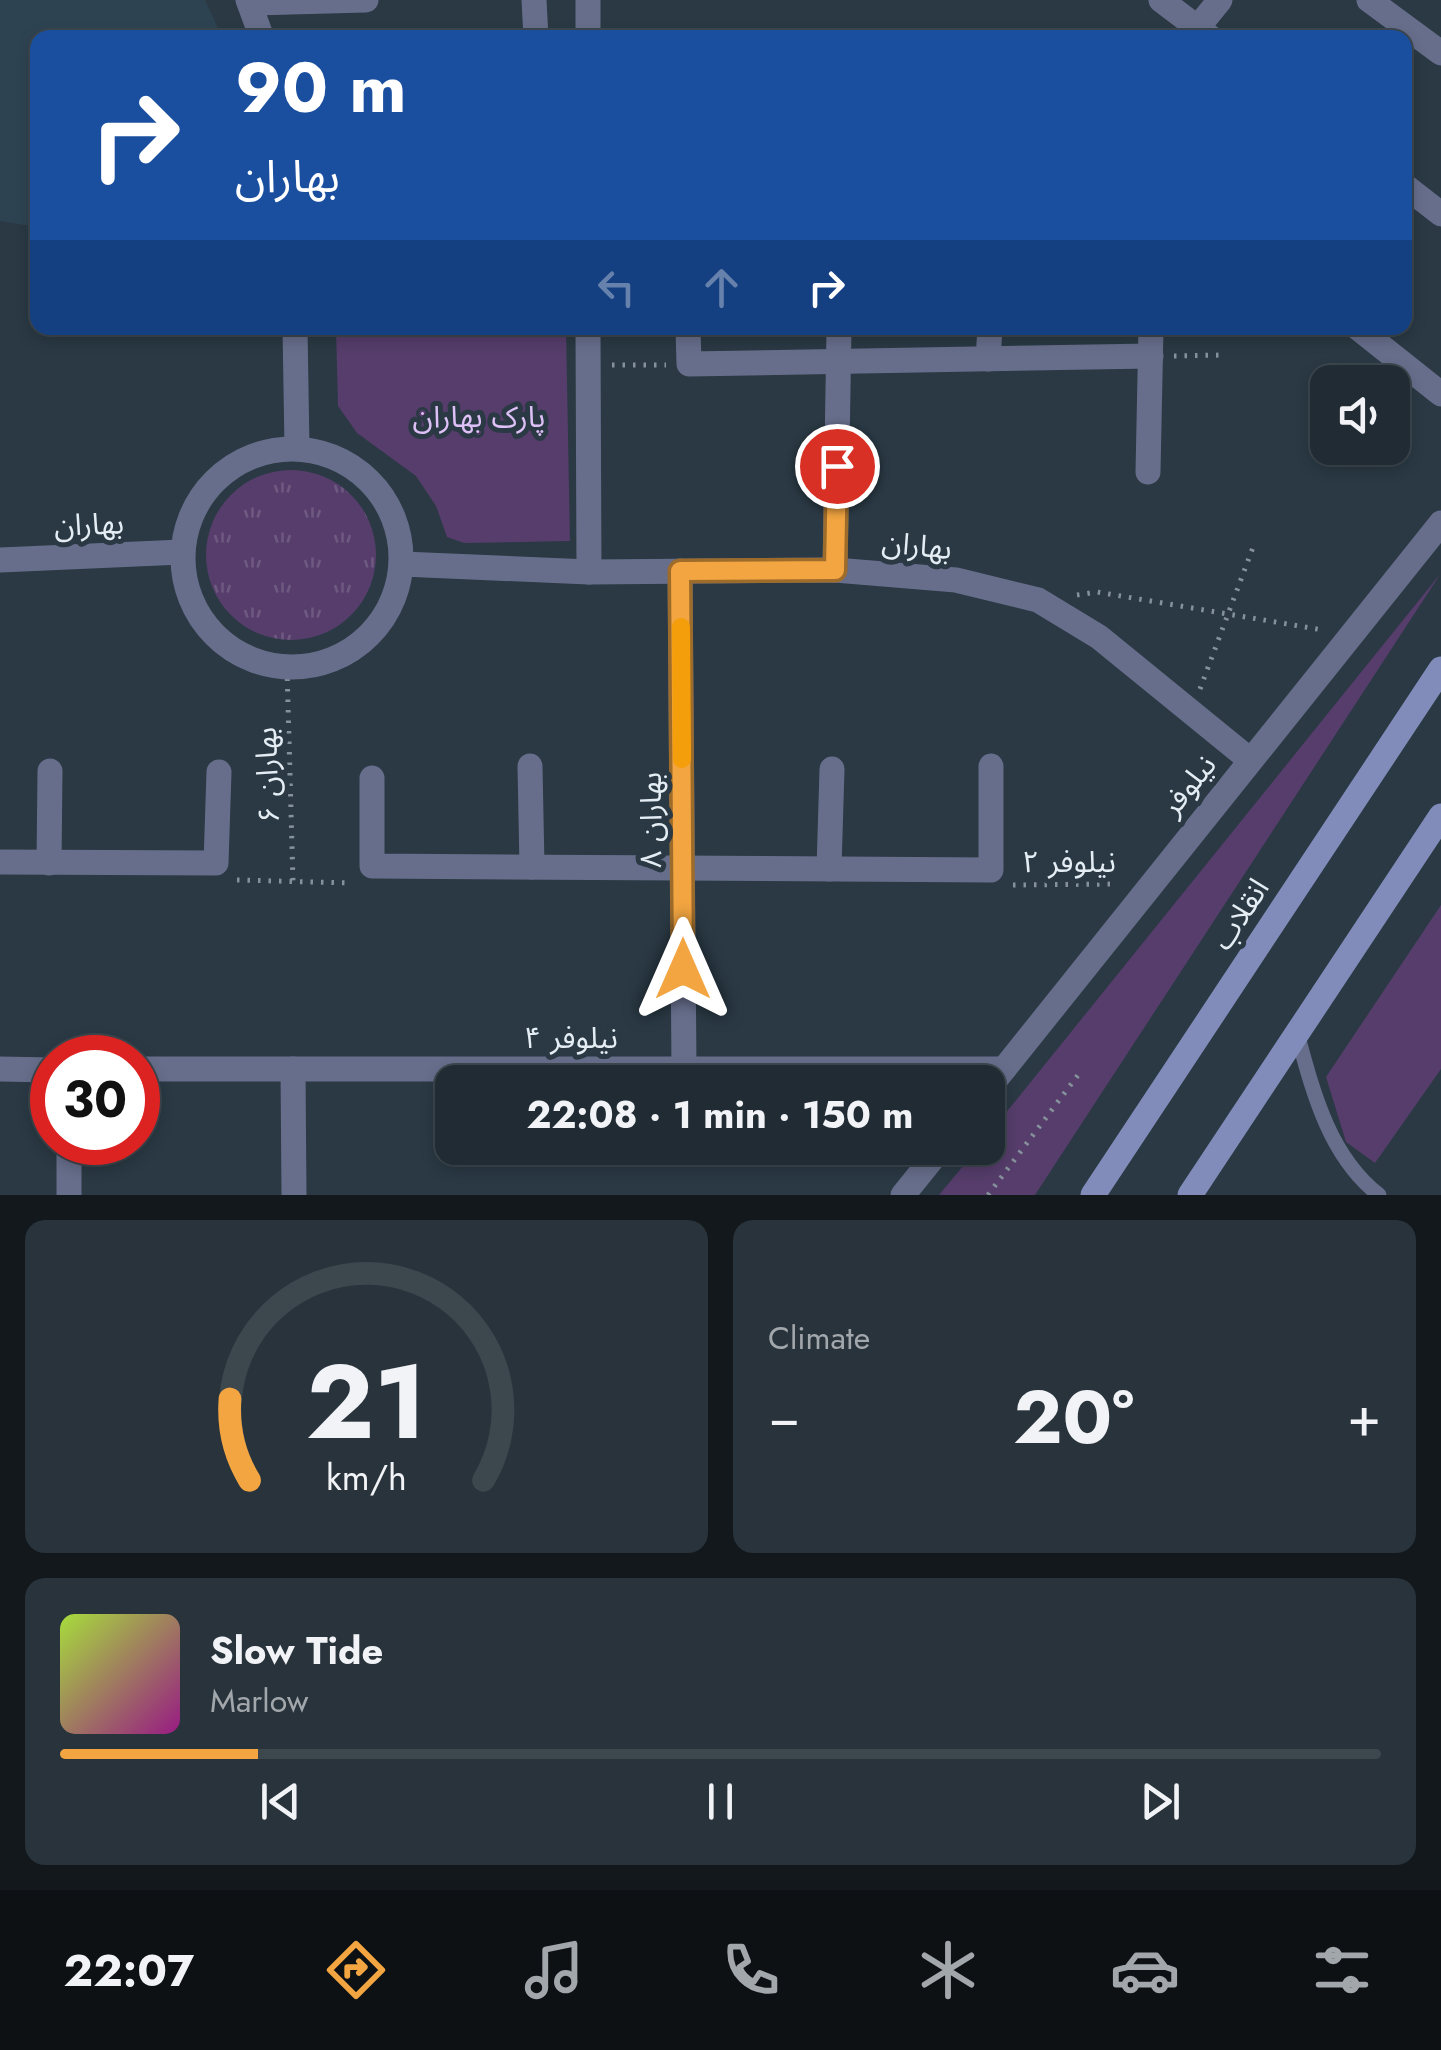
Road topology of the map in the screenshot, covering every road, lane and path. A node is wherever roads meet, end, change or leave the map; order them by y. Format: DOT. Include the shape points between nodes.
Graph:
graph roads {
  1 [pos="366,0"];
  2 [pos="534,0"];
  3 [pos="588,0"];
  4 [pos="1161,0"];
  5 [pos="1220,0"];
  6 [pos="1369,0"];
  7 [pos="249,2"];
  8 [pos="259,30"];
  9 [pos="536,30"];
  10 [pos="588,30"];
  11 [pos="1201,30"];
  12 [pos="1205,30"];
  13 [pos="1410,30"];
  14 [pos="1412,32"];
  15 [pos="1441,53"];
  16 [pos="1412,191"];
  17 [pos="1441,214"];
  18 [pos="296,335"];
  19 [pos="588,335"];
  20 [pos="688,335"];
  21 [pos="839,335"];
  22 [pos="990,335"];
  23 [pos="1151,335"];
  24 [pos="1367,335"];
  25 [pos="1223,355"];
  26 [pos="1151,356"];
  27 [pos="988,359"];
  28 [pos="838,362"];
  29 [pos="689,364"];
  30 [pos="588,366"];
  31 [pos="1441,394"];
  32 [pos="297,448"];
  33 [pos="1148,472"];
  34 [pos="1441,523"];
  35 [pos="1255,542"];
  36 [pos="182,552"];
  37 [pos="0,560"];
  38 [pos="402,564"];
  39 [pos="835,570"];
  40 [pos="680,571"];
  41 [pos="589,572"];
  42 [pos="1038,600"];
  43 [pos="1231,615"];
  44 [pos="1351,635"];
  45 [pos="287,668"];
  46 [pos="1441,668"];
  47 [pos="1191,712"];
  48 [pos="1250,760"];
  49 [pos="530,766"];
  50 [pos="991,766"];
  51 [pos="832,768"];
  52 [pos="50,771"];
  53 [pos="219,772"];
  54 [pos="372,778"];
  55 [pos="1441,816"];
  56 [pos="0,862"];
  57 [pos="50,863"];
  58 [pos="216,863"];
  59 [pos="372,866"];
  60 [pos="532,867"];
  61 [pos="682,868"];
  62 [pos="829,869"];
  63 [pos="991,870"];
  64 [pos="292,882"];
  65 [pos="1152,883"];
  66 [pos="1297,1034"];
  67 [pos="684,1065"];
  68 [pos="1005,1068"];
  69 [pos="0,1069"];
  70 [pos="293,1069"];
  71 [pos="435,1069"];
  72 [pos="30,1070"];
  73 [pos="160,1070"];
  74 [pos="1078,1075"];
  75 [pos="69,1165"];
  76 [pos="927,1165"];
  77 [pos="69,1195"];
  78 [pos="294,1195"];
  79 [pos="903,1195"];
  80 [pos="988,1195"];
  81 [pos="1093,1195"];
  82 [pos="1190,1195"];
  83 [pos="1379,1195"];
  1 -- 7 [label="street"];
  2 -- 9 [label="street"];
  3 -- 10 [label="street"];
  4 -- 11 [label="street"];
  5 -- 12 [label="street"];
  6 -- 13 [label="street"];
  7 -- 8 [label="street"];
  14 -- 15 [label="street"];
  16 -- 17 [label="street"];
  18 -- 32 [label="street"];
  19 -- 30 [label="street"];
  20 -- 29 [label="street"];
  21 -- 28 [label="street"];
  22 -- 27 [label="street"];
  23 -- 26 [label="street"];
  24 -- 31 [label="street"];
  25 -- 26 [label="path"];
  26 -- 27 [label="street"];
  26 -- 33 [label="street"];
  27 -- 28 [label="street"];
  28 -- 29 [label="street"];
  28 -- 39 [label="street"];
  29 -- 30 [label="path"];
  30 -- 41 [label="street"];
  32 -- 36 [label="street" via="263,452 231,466 206,488 188,518"];
  32 -- 38 [label="street" via="331,454 361,472 384,498 398,529"];
  34 -- 44 [label="street, نیلوفر"];
  35 -- 43 [label="path"];
  36 -- 37 [label="street, بهاران"];
  36 -- 45 [label="street" via="185,587 211,631 253,661"];
  38 -- 41 [label="street, بهاران"];
  38 -- 45 [label="street" via="387,612 353,650 321,664"];
  39 -- 40 [label="street, بهاران"];
  39 -- 42 [label="street, بهاران" via="956,580"];
  40 -- 41 [label="street, بهاران"];
  40 -- 61 [label="street, بهاران ۸"];
  42 -- 43 [label="path" via="1096,592"];
  42 -- 47 [label="street, بهاران" via="1099,638"];
  43 -- 44 [label="path"];
  43 -- 47 [label="path"];
  44 -- 48 [label="street, نیلوفر"];
  45 -- 64 [label="path, بهاران ۶"];
  46 -- 81 [label="main road, انقلاب"];
  47 -- 48 [label="street, بهاران"];
  48 -- 65 [label="street, نیلوفر"];
  49 -- 60 [label="street"];
  50 -- 63 [label="street"];
  51 -- 62 [label="street"];
  52 -- 57 [label="street"];
  53 -- 58 [label="street"];
  54 -- 59 [label="street"];
  55 -- 66 [label="main road"];
  56 -- 57 [label="street"];
  57 -- 58 [label="street"];
  58 -- 64 [label="path" via="236,880"];
  59 -- 60 [label="street"];
  59 -- 64 [label="path" via="355,883"];
  60 -- 61 [label="street"];
  61 -- 62 [label="street"];
  61 -- 67 [label="street, بهاران ۸"];
  62 -- 63 [label="street"];
  63 -- 65 [label="path, نیلوفر ۲" via="1008,885"];
  65 -- 68 [label="street, نیلوفر"];
  66 -- 82 [label="main road"];
  66 -- 83 [label="lane" via="1320,1114 1362,1182"];
  69 -- 72 [label="street"];
  70 -- 71 [label="street, نیلوفر ۴"];
  70 -- 73 [label="street, نیلوفر ۴"];
  70 -- 78 [label="street"];
  74 -- 80 [label="path"];
  75 -- 77 [label="street"];
  76 -- 79 [label="street"];
}
